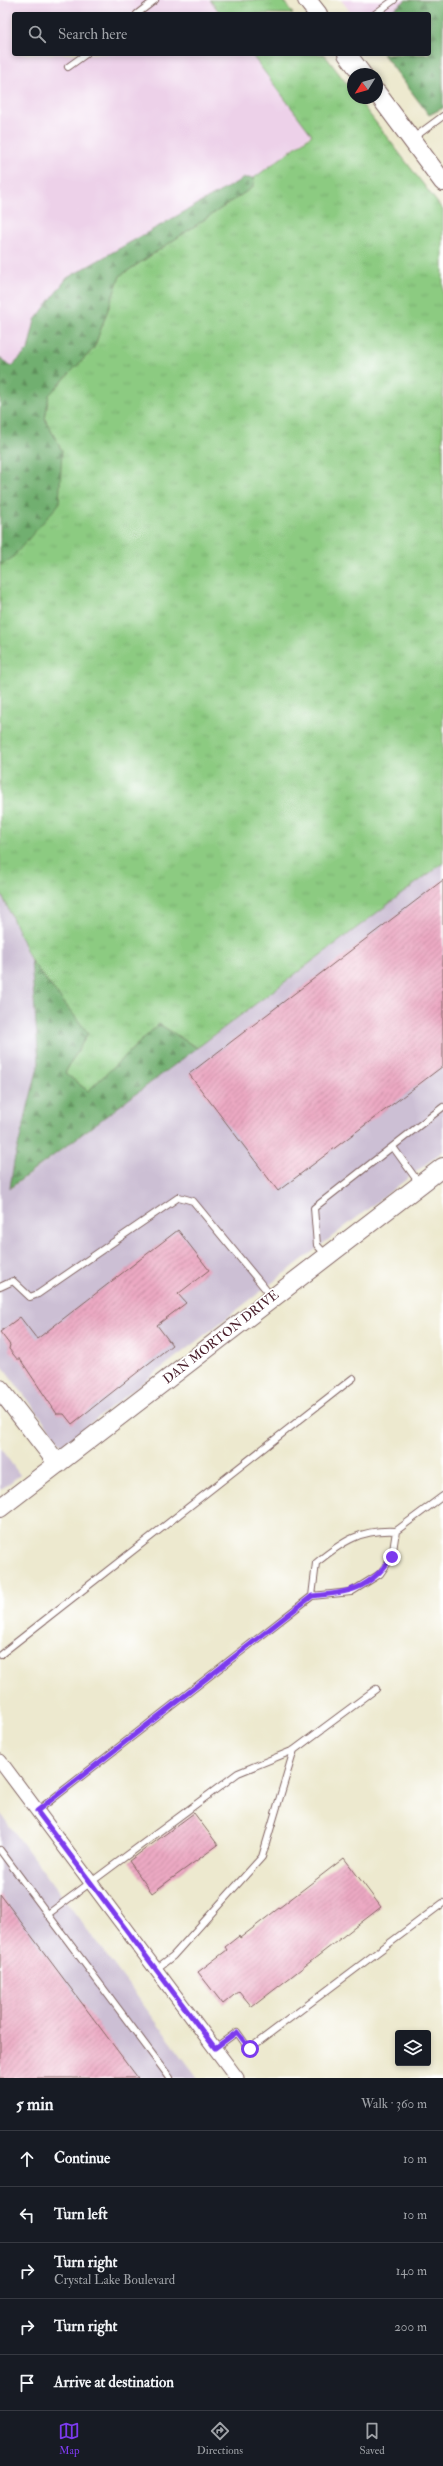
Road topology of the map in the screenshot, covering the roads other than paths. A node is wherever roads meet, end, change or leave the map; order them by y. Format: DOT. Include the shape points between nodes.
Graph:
graph roads {
  1 [pos="155,0"];
  2 [pos="307,0"];
  3 [pos="394,0"];
  4 [pos="140,12"];
  5 [pos="316,12"];
  6 [pos="378,12"];
  7 [pos="83,56"];
  8 [pos="349,56"];
  9 [pos="68,67"];
  10 [pos="358,68"];
  11 [pos="383,102"];
  12 [pos="443,116"];
  13 [pos="412,140"];
  14 [pos="443,182"];
  15 [pos="443,1107"];
  16 [pos="393,1147"];
  17 [pos="443,1167"];
  18 [pos="420,1185"];
  19 [pos="326,1256"];
  20 [pos="0,1287"];
  21 [pos="273,1298"];
  22 [pos="353,1378"];
  23 [pos="0,1389"];
  24 [pos="58,1464"];
  25 [pos="443,1496"];
  26 [pos="0,1508"];
  27 [pos="396,1531"];
  28 [pos="312,1596"];
  29 [pos="0,1655"];
  30 [pos="376,1689"];
  31 [pos="294,1750"];
  32 [pos="0,1761"];
  33 [pos="37,1811"];
  34 [pos="0,1850"];
  35 [pos="90,1882"];
  36 [pos="443,1903"];
  37 [pos="48,1914"];
  38 [pos="156,1969"];
  39 [pos="215,2048"];
  40 [pos="170,2078"];
  41 [pos="237,2078"];
  1 -- 4 [label="lane"];
  2 -- 5 [label="street"];
  3 -- 6 [label="lane"];
  7 -- 9 [label="lane"];
  8 -- 10 [label="street"];
  11 -- 13 [label="street"];
  12 -- 13 [label="lane"];
  13 -- 14 [label="street"];
  15 -- 16 [label="lane"];
  16 -- 18 [label="lane"];
  16 -- 19 [label="lane" via="314,1208 317,1245"];
  17 -- 18 [label="street, DAN MORTON DRIVE"];
  18 -- 19 [label="street, DAN MORTON DRIVE"];
  19 -- 21 [label="street, DAN MORTON DRIVE"];
  20 -- 21 [label="lane" via="13,1281 26,1295 30,1297 38,1294 178,1197 193,1202"];
  21 -- 24 [label="street, DAN MORTON DRIVE"];
  22 -- 29 [label="lane"];
  23 -- 24 [label="street"];
  24 -- 26 [label="street, DAN MORTON DRIVE"];
  25 -- 27 [label="lane"];
  27 -- 28 [label="lane" via="392,1557 380,1574 351,1592"];
  27 -- 28 [label="lane" via="376,1530 355,1536 334,1548 316,1563"];
  28 -- 33 [label="lane"];
  30 -- 31 [label="lane"];
  31 -- 35 [label="lane" via="238,1773"];
  31 -- 38 [label="lane" via="262,1858 173,1956"];
  32 -- 33 [label="street"];
  33 -- 35 [label="street"];
  34 -- 37 [label="lane"];
  35 -- 37 [label="lane"];
  35 -- 38 [label="street"];
  36 -- 39 [label="lane" via="250,2049 237,2032"];
  37 -- 40 [label="lane"];
  38 -- 39 [label="street"];
  39 -- 41 [label="street"];
}
